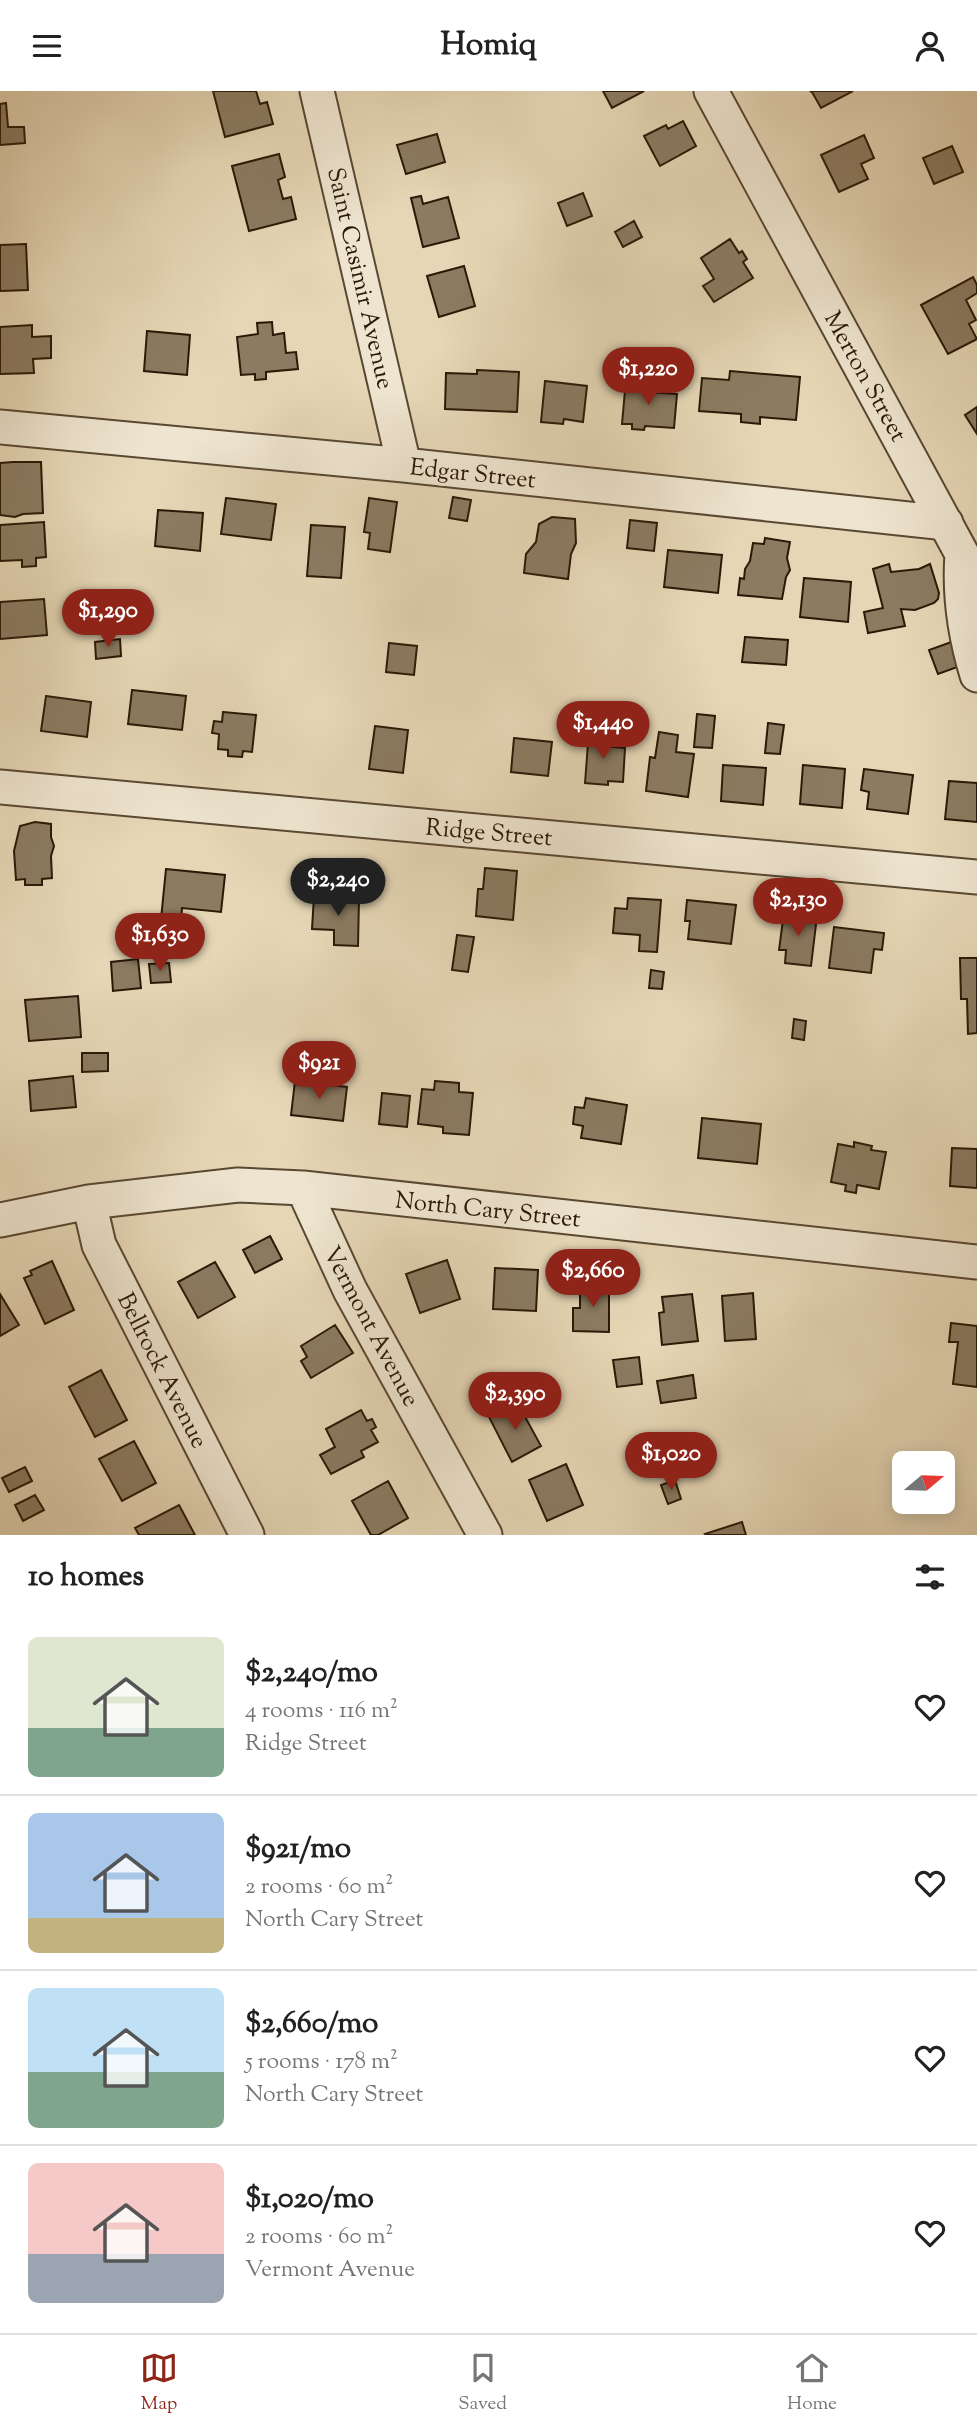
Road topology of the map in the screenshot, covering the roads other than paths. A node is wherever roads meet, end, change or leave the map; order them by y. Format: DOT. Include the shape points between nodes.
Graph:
graph roads {
  1 [pos="317,91"];
  2 [pos="711,91"];
  3 [pos="0,427"];
  4 [pos="404,465"];
  5 [pos="946,523"];
  6 [pos="977,675"];
  7 [pos="0,787"];
  8 [pos="977,877"];
  9 [pos="303,1188"];
  10 [pos="89,1202"];
  11 [pos="0,1220"];
  12 [pos="977,1262"];
  13 [pos="247,1535"];
  14 [pos="485,1535"];
  1 -- 4 [label="street, Saint Casimir Avenue"];
  2 -- 5 [label="street, Merton Street"];
  3 -- 4 [label="street, Edgar Street"];
  4 -- 5 [label="street, Edgar Street"];
  5 -- 6 [label="street, Merton Street" via="962,554 960,585"];
  7 -- 8 [label="street, Ridge Street"];
  9 -- 10 [label="street, North Cary Street" via="237,1185"];
  9 -- 12 [label="street, North Cary Street"];
  9 -- 14 [label="street, Vermont Avenue" via="349,1290"];
  10 -- 11 [label="street, North Cary Street"];
  10 -- 13 [label="street, Bellrock Avenue" via="99,1245"];
}
